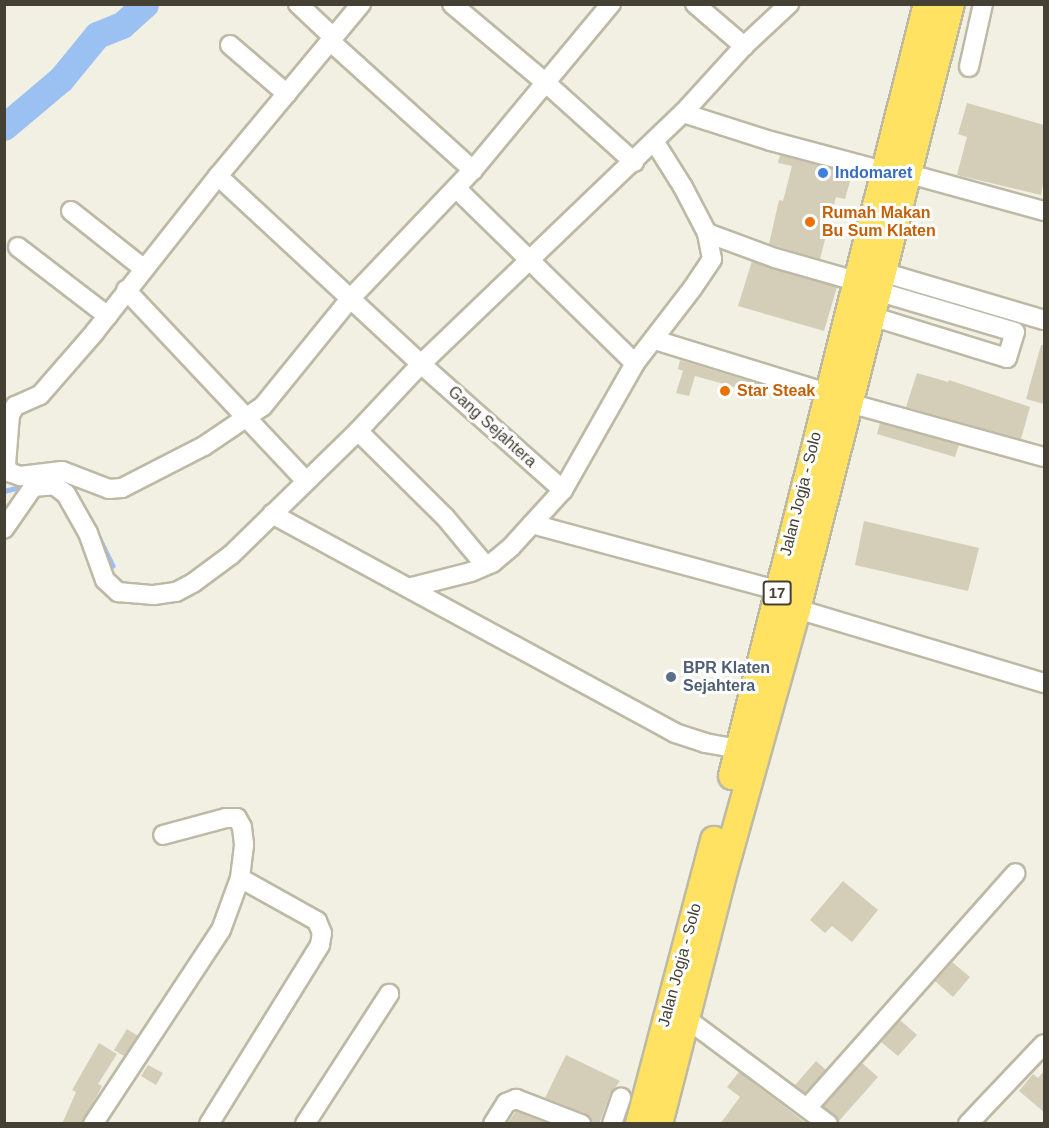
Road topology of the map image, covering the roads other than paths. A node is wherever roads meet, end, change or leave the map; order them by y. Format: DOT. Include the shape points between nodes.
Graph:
graph roads {
  1 [pos="298,4"];
  2 [pos="361,4"];
  3 [pos="610,4"];
  4 [pos="694,4"];
  5 [pos="789,4"];
  6 [pos="927,4"];
  7 [pos="951,4"];
  8 [pos="983,4"];
  9 [pos="465,8"];
  10 [pos="332,39"];
  11 [pos="230,45"];
  12 [pos="744,46"];
  13 [pos="923,64"];
  14 [pos="969,67"];
  15 [pos="546,82"];
  16 [pos="287,94"];
  17 [pos="683,113"];
  18 [pos="654,141"];
  19 [pos="634,162"];
  20 [pos="473,170"];
  21 [pos="895,172"];
  22 [pos="218,176"];
  23 [pos="456,188"];
  24 [pos="71,211"];
  25 [pos="1044,211"];
  26 [pos="707,233"];
  27 [pos="18,248"];
  28 [pos="529,261"];
  29 [pos="143,268"];
  30 [pos="872,282"];
  31 [pos="126,290"];
  32 [pos="350,299"];
  33 [pos="108,316"];
  34 [pos="871,316"];
  35 [pos="1044,320"];
  36 [pos="655,340"];
  37 [pos="635,363"];
  38 [pos="421,364"];
  39 [pos="838,398"];
  40 [pos="246,418"];
  41 [pos="358,431"];
  42 [pos="1044,457"];
  43 [pos="32,481"];
  44 [pos="306,481"];
  45 [pos="562,490"];
  46 [pos="272,514"];
  47 [pos="532,524"];
  48 [pos="4,529"];
  49 [pos="485,565"];
  50 [pos="408,588"];
  51 [pos="777,590"];
  52 [pos="797,609"];
  53 [pos="1044,683"];
  54 [pos="740,748"];
  55 [pos="163,835"];
  56 [pos="1016,873"];
  57 [pos="240,878"];
  58 [pos="389,994"];
  59 [pos="687,1018"];
  60 [pos="1044,1044"];
  61 [pos="621,1098"];
  62 [pos="807,1108"];
  63 [pos="93,1124"];
  64 [pos="209,1124"];
  65 [pos="305,1124"];
  66 [pos="493,1124"];
  67 [pos="581,1124"];
  68 [pos="612,1124"];
  69 [pos="639,1124"];
  70 [pos="659,1124"];
  71 [pos="828,1124"];
  72 [pos="968,1124"];
  1 -- 10 [label="street"];
  2 -- 10 [label="street"];
  3 -- 15 [label="street"];
  4 -- 12 [label="street"];
  5 -- 12 [label="street"];
  6 -- 13 [label="highway, Jalan Jogja - Solo / 17"];
  7 -- 13 [label="highway, 17"];
  8 -- 14 [label="street"];
  9 -- 15 [label="street"];
  10 -- 16 [label="street"];
  10 -- 20 [label="street"];
  11 -- 16 [label="street"];
  12 -- 17 [label="street"];
  13 -- 21 [label="highway, Jalan Jogja - Solo / 17"];
  15 -- 19 [label="street"];
  15 -- 20 [label="street"];
  16 -- 22 [label="street"];
  17 -- 18 [label="street"];
  17 -- 21 [label="street" via="771,141"];
  18 -- 19 [label="street"];
  18 -- 26 [label="street"];
  19 -- 28 [label="street"];
  20 -- 23 [label="street"];
  21 -- 25 [label="street"];
  21 -- 30 [label="highway, Jalan Jogja - Solo / 17"];
  22 -- 29 [label="street"];
  22 -- 32 [label="street, Gang Sejahtera"];
  23 -- 28 [label="street"];
  23 -- 32 [label="street"];
  24 -- 29 [label="street"];
  26 -- 30 [label="street" via="775,258"];
  26 -- 36 [label="street" via="712,259"];
  27 -- 33 [label="street"];
  28 -- 37 [label="street"];
  28 -- 38 [label="street"];
  29 -- 31 [label="street"];
  30 -- 34 [label="highway, Jalan Jogja - Solo / 17"];
  30 -- 34 [label="street" via="1015,332 1007,358"];
  30 -- 35 [label="street"];
  30 -- 39 [label="highway, Jalan Jogja - Solo / 17"];
  31 -- 33 [label="street"];
  31 -- 40 [label="street"];
  32 -- 38 [label="street, Gang Sejahtera"];
  32 -- 40 [label="street" via="263,406"];
  33 -- 43 [label="street" via="40,395 15,406 10,415 6,465 13,474"];
  34 -- 39 [label="highway, Jalan Jogja - Solo / 17"];
  36 -- 37 [label="street"];
  36 -- 39 [label="street"];
  37 -- 45 [label="street"];
  38 -- 41 [label="street"];
  38 -- 45 [label="street, Gang Sejahtera"];
  39 -- 42 [label="street"];
  39 -- 51 [label="highway, Jalan Jogja - Solo / 17"];
  39 -- 52 [label="highway, Jalan Jogja - Solo / 17"];
  40 -- 43 [label="street" via="204,446 122,488 109,489 62,471"];
  40 -- 44 [label="street"];
  41 -- 44 [label="street"];
  41 -- 49 [label="street" via="445,517"];
  43 -- 46 [label="street" via="54,485 66,494 88,533 105,580 125,594 176,592 193,583 231,555"];
  43 -- 48 [label="street"];
  44 -- 46 [label="street"];
  45 -- 47 [label="street"];
  46 -- 50 [label="street"];
  47 -- 49 [label="street" via="512,546"];
  47 -- 51 [label="street"];
  49 -- 50 [label="street"];
  50 -- 54 [label="street" via="675,733"];
  51 -- 54 [label="highway, Jalan Jogja - Solo / 17"];
  52 -- 53 [label="street"];
  52 -- 59 [label="highway, Jalan Jogja - Solo / 17"];
  54 -- 69 [label="highway, Jalan Jogja - Solo / 17"];
  55 -- 57 [label="street" via="237,818 244,844"];
  56 -- 62 [label="street"];
  57 -- 63 [label="street" via="221,930"];
  57 -- 64 [label="street" via="317,921 322,933 320,945"];
  58 -- 65 [label="street"];
  59 -- 62 [label="street"];
  59 -- 70 [label="highway, Jalan Jogja - Solo / 17"];
  60 -- 72 [label="street"];
  61 -- 68 [label="street"];
  62 -- 71 [label="street"];
  66 -- 67 [label="street" via="506,1103 516,1099"];
}
